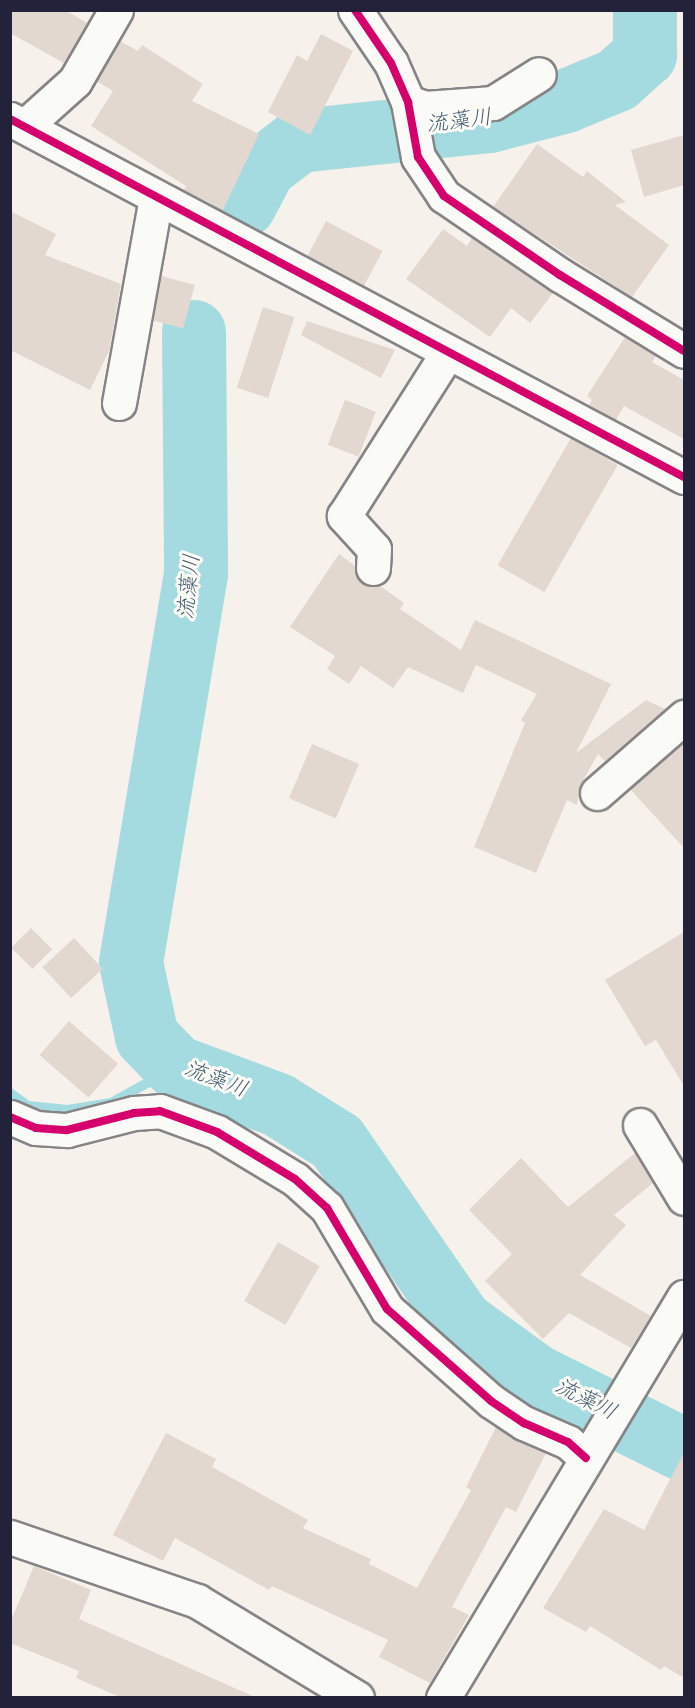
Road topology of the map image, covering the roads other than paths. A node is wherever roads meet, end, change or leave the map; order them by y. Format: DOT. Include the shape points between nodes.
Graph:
graph roads {
  1 [pos="116,10"];
  2 [pos="355,10"];
  3 [pos="539,74"];
  4 [pos="411,121"];
  5 [pos="18,123"];
  6 [pos="156,197"];
  7 [pos="684,351"];
  8 [pos="448,352"];
  9 [pos="119,403"];
  10 [pos="684,477"];
  11 [pos="373,568"];
  12 [pos="684,717"];
  13 [pos="597,793"];
  14 [pos="10,1117"];
  15 [pos="640,1125"];
  16 [pos="684,1198"];
  17 [pos="684,1296"];
  18 [pos="591,1450"];
  19 [pos="10,1537"];
  20 [pos="357,1698"];
  21 [pos="443,1698"];
  1 -- 5 [label="street" via="75,81"];
  2 -- 4 [label="street" via="391,63"];
  3 -- 4 [label="street" via="493,103 425,108"];
  4 -- 7 [label="street" via="430,177 444,196 560,275"];
  5 -- 6 [label="street"];
  6 -- 8 [label="street"];
  6 -- 9 [label="street"];
  8 -- 10 [label="street"];
  8 -- 11 [label="street" via="344,516 374,549"];
  12 -- 13 [label="street"];
  14 -- 18 [label="street" via="36,1128 67,1130 134,1113 160,1111 217,1132 295,1179 327,1208 387,1309 482,1394 524,1423"];
  15 -- 16 [label="street"];
  17 -- 18 [label="street"];
  18 -- 21 [label="street"];
  19 -- 20 [label="street" via="197,1601"];
}
